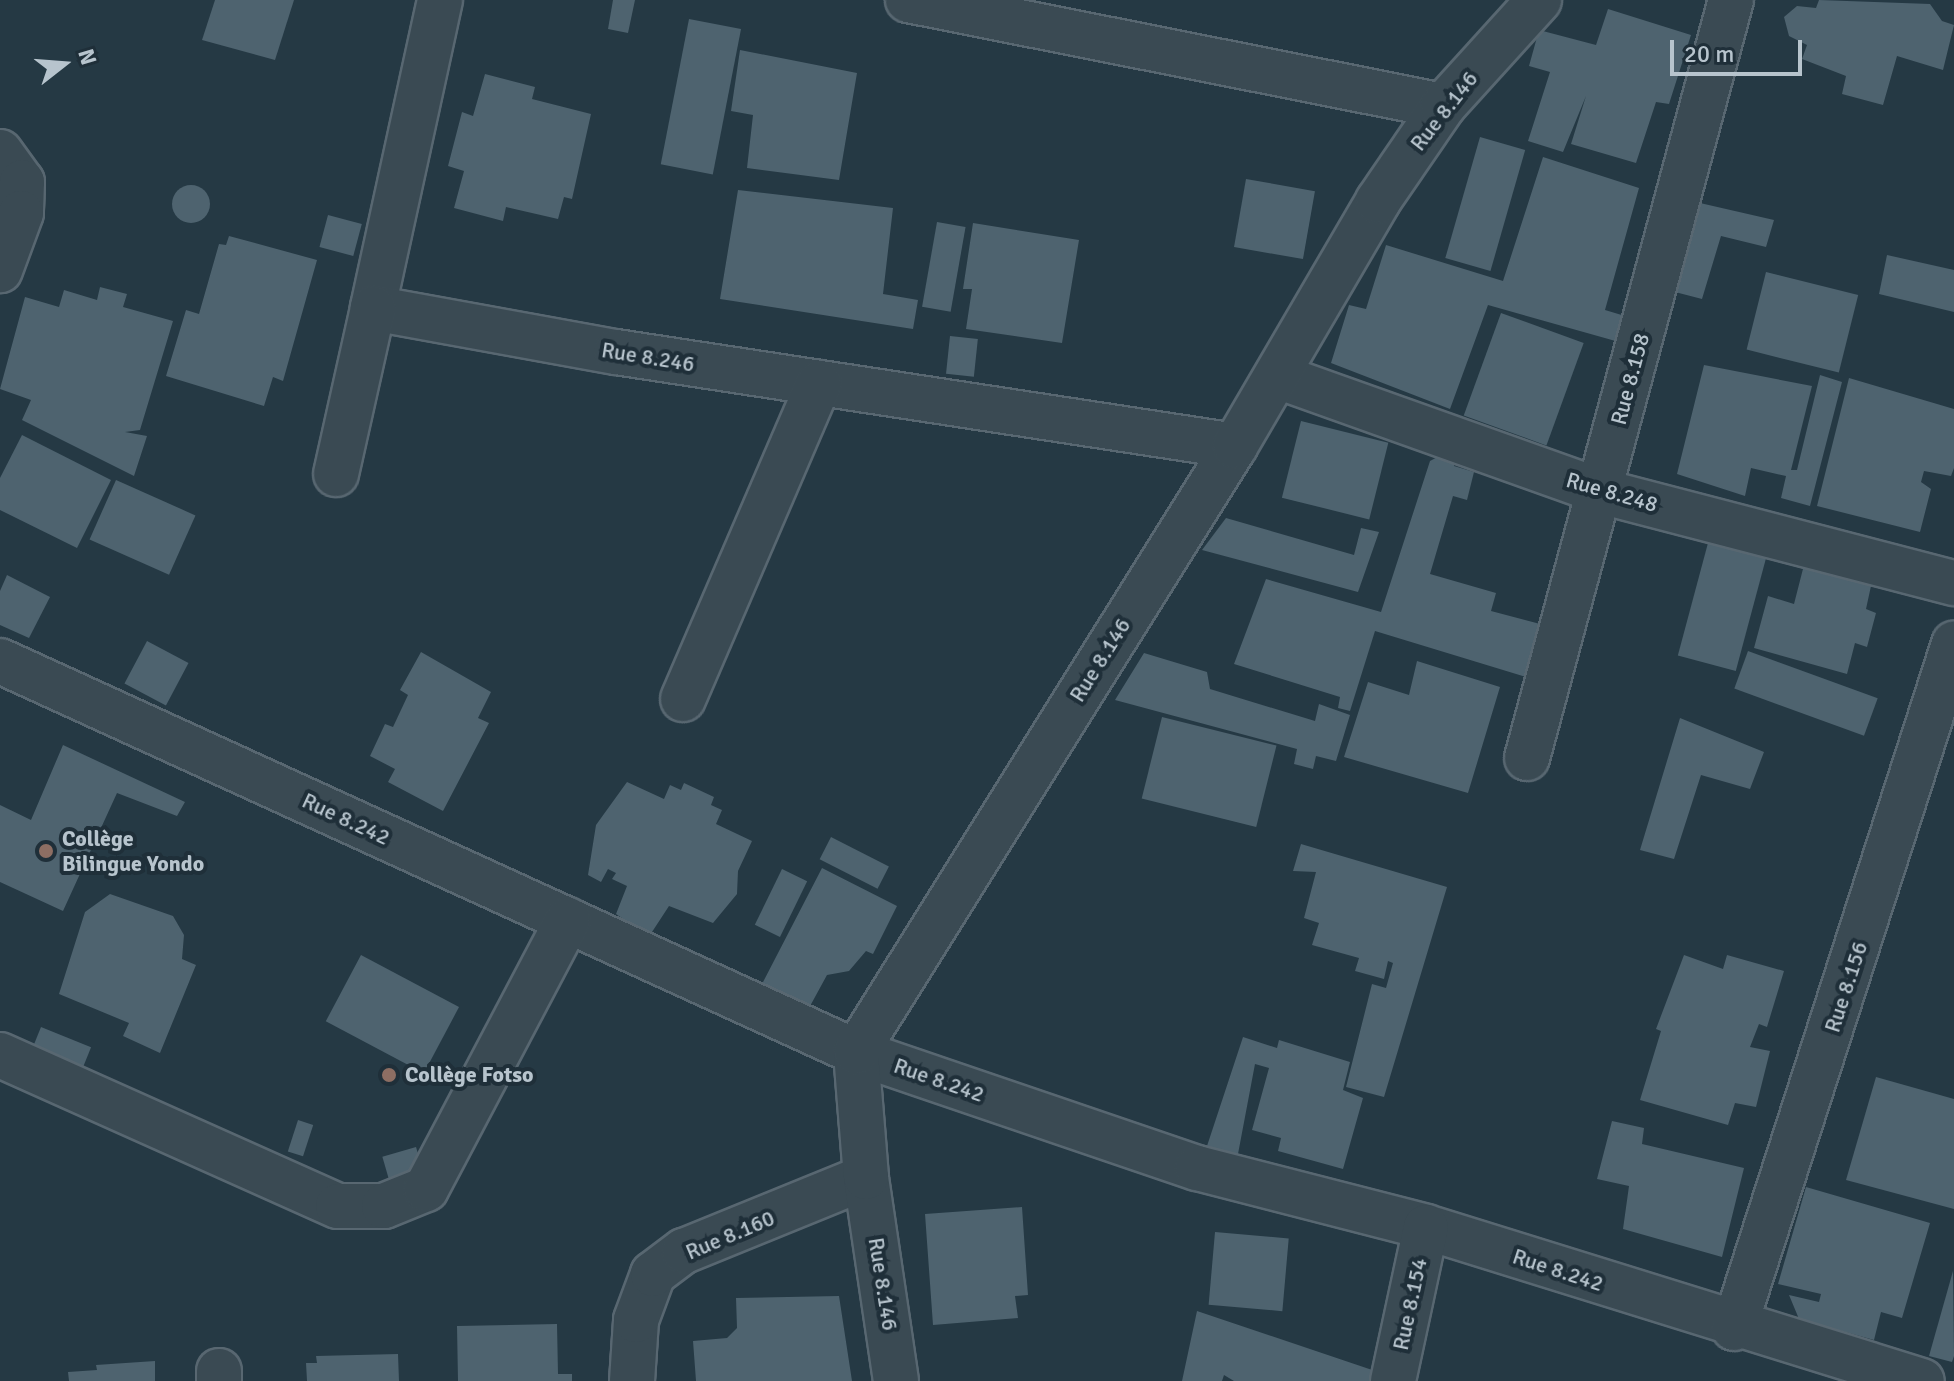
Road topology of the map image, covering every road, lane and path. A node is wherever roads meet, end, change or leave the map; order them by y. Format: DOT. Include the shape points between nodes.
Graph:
graph roads {
  1 [pos="440,0"];
  2 [pos="908,0"];
  3 [pos="1539,0"];
  4 [pos="1731,0"];
  5 [pos="1443,106"];
  6 [pos="0,152"];
  7 [pos="0,270"];
  8 [pos="373,308"];
  9 [pos="1277,376"];
  10 [pos="819,383"];
  11 [pos="1235,446"];
  12 [pos="336,474"];
  13 [pos="1600,491"];
  14 [pos="1954,583"];
  15 [pos="1954,644"];
  16 [pos="0,661"];
  17 [pos="683,699"];
  18 [pos="1527,758"];
  19 [pos="568,920"];
  20 [pos="856,1052"];
  21 [pos="0,1055"];
  22 [pos="866,1177"];
  23 [pos="1426,1227"];
  24 [pos="1734,1328"];
  25 [pos="632,1381"];
  26 [pos="896,1381"];
  27 [pos="1393,1381"];
  28 [pos="1922,1381"];
  1 -- 8 [label="street"];
  2 -- 5 [label="street"];
  3 -- 5 [label="street, Rue 8.146"];
  4 -- 13 [label="street, Rue 8.158"];
  5 -- 9 [label="street, Rue 8.146" via="1378,201"];
  6 -- 7 [label="street" via="22,182 21,213"];
  8 -- 10 [label="street, Rue 8.246"];
  8 -- 12 [label="street"];
  9 -- 11 [label="street, Rue 8.146"];
  9 -- 13 [label="street, Rue 8.248"];
  10 -- 11 [label="street, Rue 8.246"];
  10 -- 17 [label="street"];
  11 -- 20 [label="street, Rue 8.146"];
  13 -- 14 [label="street, Rue 8.248"];
  13 -- 18 [label="street, Rue 8.158"];
  15 -- 24 [label="street, Rue 8.156"];
  16 -- 19 [label="street, Rue 8.242"];
  19 -- 20 [label="street, Rue 8.242"];
  19 -- 21 [label="street" via="426,1189 384,1206 338,1206"];
  20 -- 22 [label="street, Rue 8.146"];
  20 -- 23 [label="street, Rue 8.242" via="1197,1168"];
  22 -- 25 [label="street, Rue 8.160" via="684,1251 653,1274 636,1320"];
  22 -- 26 [label="street, Rue 8.146"];
  23 -- 24 [label="street, Rue 8.242"];
  23 -- 27 [label="street, Rue 8.154"];
  24 -- 28 [label="street, Rue 8.242"];
}
